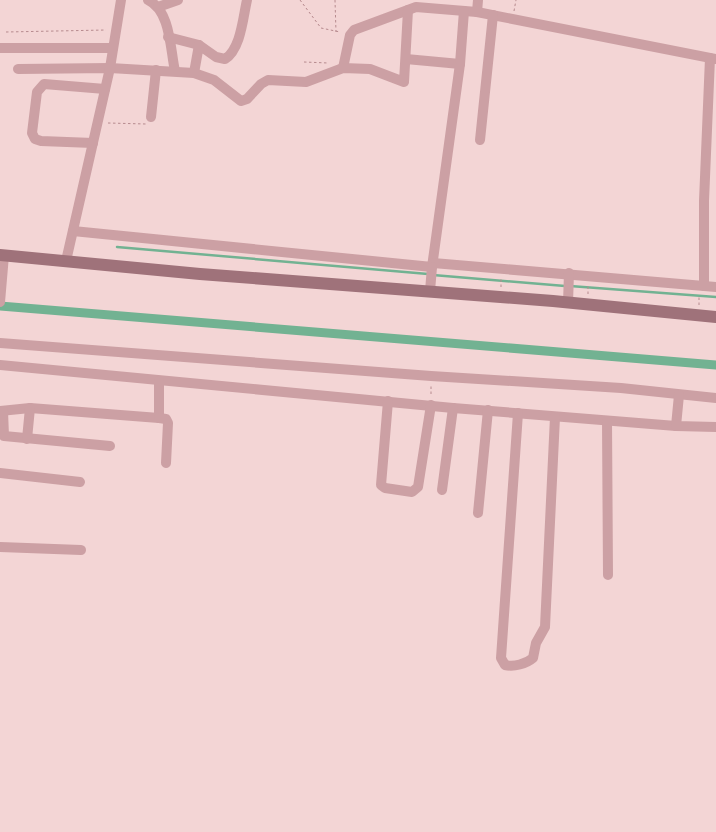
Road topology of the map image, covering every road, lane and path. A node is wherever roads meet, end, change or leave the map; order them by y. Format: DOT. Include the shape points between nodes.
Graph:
graph roads {
  1 [pos="121,0"];
  2 [pos="148,0"];
  3 [pos="178,0"];
  4 [pos="247,0"];
  5 [pos="300,0"];
  6 [pos="335,0"];
  7 [pos="478,0"];
  8 [pos="413,6"];
  9 [pos="158,7"];
  10 [pos="464,11"];
  11 [pos="477,12"];
  12 [pos="493,15"];
  13 [pos="116,29"];
  14 [pos="6,32"];
  15 [pos="336,32"];
  16 [pos="351,33"];
  17 [pos="168,37"];
  18 [pos="199,45"];
  19 [pos="0,48"];
  20 [pos="113,48"];
  21 [pos="406,59"];
  22 [pos="713,59"];
  23 [pos="304,62"];
  24 [pos="460,64"];
  25 [pos="343,66"];
  26 [pos="110,68"];
  27 [pos="18,69"];
  28 [pos="156,70"];
  29 [pos="175,71"];
  30 [pos="194,72"];
  31 [pos="105,89"];
  32 [pos="151,117"];
  33 [pos="97,122"];
  34 [pos="480,140"];
  35 [pos="93,142"];
  36 [pos="73,231"];
  37 [pos="2,255"];
  38 [pos="66,261"];
  39 [pos="432,265"];
  40 [pos="569,276"];
  41 [pos="589,282"];
  42 [pos="704,286"];
  43 [pos="716,287"];
  44 [pos="430,291"];
  45 [pos="588,295"];
  46 [pos="568,298"];
  47 [pos="0,302"];
  48 [pos="716,317"];
  49 [pos="0,343"];
  50 [pos="0,365"];
  51 [pos="159,381"];
  52 [pos="431,386"];
  53 [pos="679,394"];
  54 [pos="716,398"];
  55 [pos="388,401"];
  56 [pos="431,403"];
  57 [pos="30,408"];
  58 [pos="453,408"];
  59 [pos="488,410"];
  60 [pos="2,411"];
  61 [pos="518,413"];
  62 [pos="555,417"];
  63 [pos="158,418"];
  64 [pos="607,421"];
  65 [pos="676,426"];
  66 [pos="716,427"];
  67 [pos="27,439"];
  68 [pos="110,446"];
  69 [pos="166,463"];
  70 [pos="0,473"];
  71 [pos="80,482"];
  72 [pos="442,490"];
  73 [pos="478,513"];
  74 [pos="0,547"];
  75 [pos="81,550"];
  76 [pos="608,575"];
  1 -- 13 [label="street"];
  2 -- 9 [label="street"];
  3 -- 9 [label="street"];
  4 -- 18 [label="street" via="238,39 228,57 219,58"];
  5 -- 15 [label="path" via="320,28"];
  6 -- 15 [label="path"];
  7 -- 11 [label="street"];
  8 -- 10 [label="street"];
  8 -- 16 [label="street"];
  8 -- 21 [label="street"];
  9 -- 17 [label="street"];
  10 -- 11 [label="street"];
  10 -- 24 [label="street"];
  11 -- 12 [label="street"];
  12 -- 22 [label="street"];
  12 -- 34 [label="street"];
  13 -- 14 [label="path"];
  13 -- 20 [label="street"];
  15 -- 16 [label="path"];
  16 -- 25 [label="street"];
  17 -- 18 [label="street"];
  17 -- 29 [label="street"];
  18 -- 30 [label="street"];
  19 -- 20 [label="street"];
  20 -- 26 [label="street"];
  21 -- 24 [label="street"];
  21 -- 25 [label="street" via="402,82 370,69"];
  22 -- 42 [label="street" via="704,201"];
  23 -- 25 [label="path"];
  24 -- 39 [label="street"];
  25 -- 30 [label="street" via="306,82 268,80 241,101 214,80"];
  26 -- 27 [label="street"];
  26 -- 28 [label="street"];
  26 -- 31 [label="street"];
  28 -- 29 [label="street"];
  28 -- 32 [label="street"];
  29 -- 30 [label="street"];
  31 -- 33 [label="street"];
  31 -- 35 [label="street" via="44,84 37,92 34,139 41,142"];
  32 -- 33 [label="path" via="144,125"];
  33 -- 35 [label="street"];
  35 -- 36 [label="street"];
  36 -- 38 [label="street"];
  36 -- 39 [label="street"];
  37 -- 38 [label="street"];
  37 -- 47 [label="street"];
  38 -- 44 [label="street"];
  39 -- 40 [label="street"];
  39 -- 44 [label="street"];
  40 -- 42 [label="street"];
  40 -- 46 [label="street"];
  41 -- 45 [label="path"];
  42 -- 43 [label="street"];
  44 -- 46 [label="street"];
  46 -- 48 [label="street"];
  49 -- 53 [label="street"];
  50 -- 51 [label="street"];
  51 -- 55 [label="street"];
  51 -- 63 [label="street"];
  52 -- 56 [label="path"];
  53 -- 54 [label="street"];
  53 -- 65 [label="street"];
  55 -- 56 [label="street"];
  55 -- 56 [label="street" via="381,485 412,492 418,487"];
  56 -- 58 [label="street"];
  57 -- 60 [label="street"];
  57 -- 63 [label="street"];
  57 -- 67 [label="street"];
  58 -- 59 [label="street"];
  58 -- 72 [label="street"];
  59 -- 61 [label="street"];
  59 -- 73 [label="street"];
  60 -- 67 [label="street" via="4,436"];
  61 -- 62 [label="street"];
  61 -- 62 [label="street" via="501,658 509,666 533,658 536,643 545,628"];
  62 -- 64 [label="street"];
  63 -- 69 [label="street" via="166,419 168,423"];
  64 -- 65 [label="street"];
  64 -- 76 [label="street"];
  65 -- 66 [label="street"];
  67 -- 68 [label="street"];
  70 -- 71 [label="street"];
  74 -- 75 [label="street"];
}
